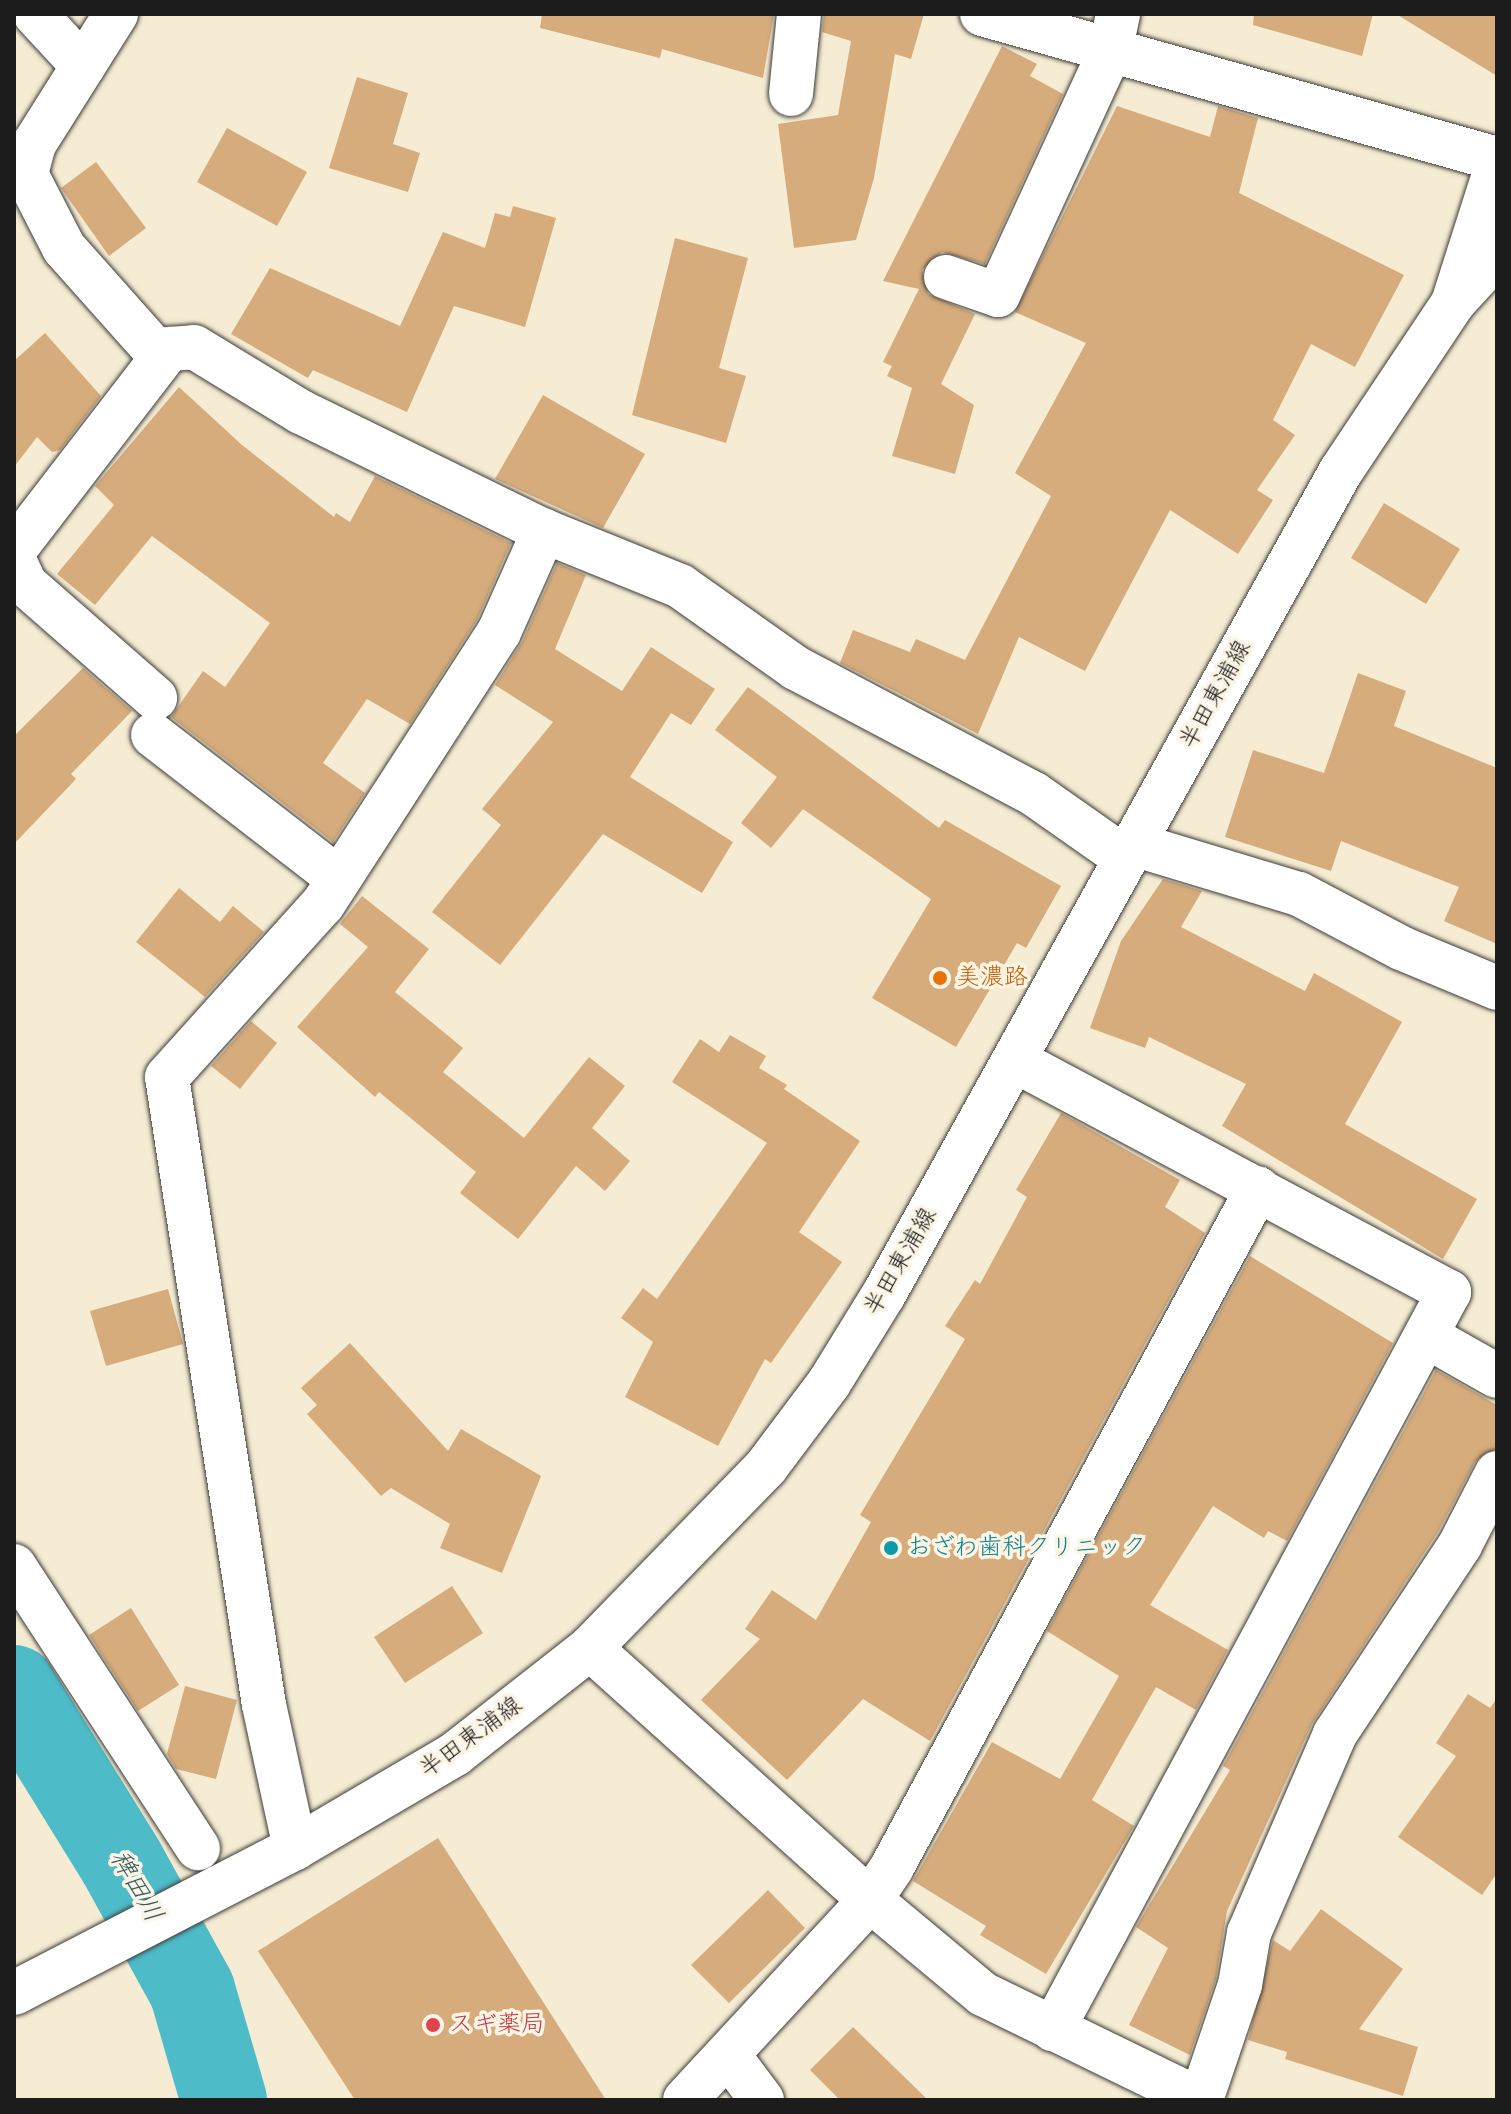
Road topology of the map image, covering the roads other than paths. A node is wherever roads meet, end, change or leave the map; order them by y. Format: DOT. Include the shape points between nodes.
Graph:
graph roads {
  1 [pos="35,14"];
  2 [pos="116,14"];
  3 [pos="799,14"];
  4 [pos="982,14"];
  5 [pos="1114,33"];
  6 [pos="83,66"];
  7 [pos="791,94"];
  8 [pos="1497,159"];
  9 [pos="1497,165"];
  10 [pos="20,173"];
  11 [pos="1497,255"];
  12 [pos="946,277"];
  13 [pos="1453,303"];
  14 [pos="169,349"];
  15 [pos="544,531"];
  16 [pos="14,550"];
  17 [pos="14,560"];
  18 [pos="1129,851"];
  19 [pos="337,877"];
  20 [pos="1497,988"];
  21 [pos="1016,1061"];
  22 [pos="1258,1188"];
  23 [pos="1428,1337"];
  24 [pos="1497,1376"];
  25 [pos="1497,1473"];
  26 [pos="14,1566"];
  27 [pos="590,1648"];
  28 [pos="198,1848"];
  29 [pos="295,1848"];
  30 [pos="870,1900"];
  31 [pos="14,1993"];
  32 [pos="1053,2029"];
  33 [pos="729,2056"];
  34 [pos="685,2100"];
  35 [pos="762,2100"];
  36 [pos="1200,2100"];
  1 -- 6 [label="street"];
  2 -- 6 [label="street"];
  3 -- 7 [label="street"];
  4 -- 5 [label="street"];
  5 -- 8 [label="street"];
  5 -- 12 [label="street" via="998,295"];
  6 -- 10 [label="street"];
  9 -- 13 [label="street"];
  10 -- 14 [label="street" via="73,260 155,350"];
  11 -- 13 [label="street, 半田東浦線"];
  13 -- 18 [label="street, 半田東浦線" via="1341,471"];
  14 -- 15 [label="street" via="194,347 301,412"];
  14 -- 16 [label="street"];
  15 -- 18 [label="street" via="680,586 796,668 1034,794"];
  15 -- 19 [label="street" via="499,632 390,807"];
  17 -- 19 [label="street" via="25,584 154,716"];
  18 -- 20 [label="street" via="1299,894 1401,948"];
  18 -- 21 [label="street, 半田東浦線"];
  19 -- 29 [label="street" via="304,926 167,1077 264,1705"];
  21 -- 22 [label="street"];
  21 -- 27 [label="street, 半田東浦線" via="829,1383 766,1467"];
  22 -- 23 [label="street" via="1449,1292"];
  22 -- 30 [label="street"];
  23 -- 24 [label="street"];
  23 -- 32 [label="street"];
  25 -- 36 [label="street" via="1460,1545 1335,1734 1249,1933 1240,1985"];
  26 -- 28 [label="street"];
  27 -- 29 [label="street, 半田東浦線" via="455,1754"];
  27 -- 30 [label="street"];
  29 -- 31 [label="street, 半田東浦線"];
  30 -- 32 [label="street" via="983,1994"];
  30 -- 33 [label="street"];
  32 -- 36 [label="street"];
  33 -- 34 [label="street"];
  33 -- 35 [label="street"];
}
